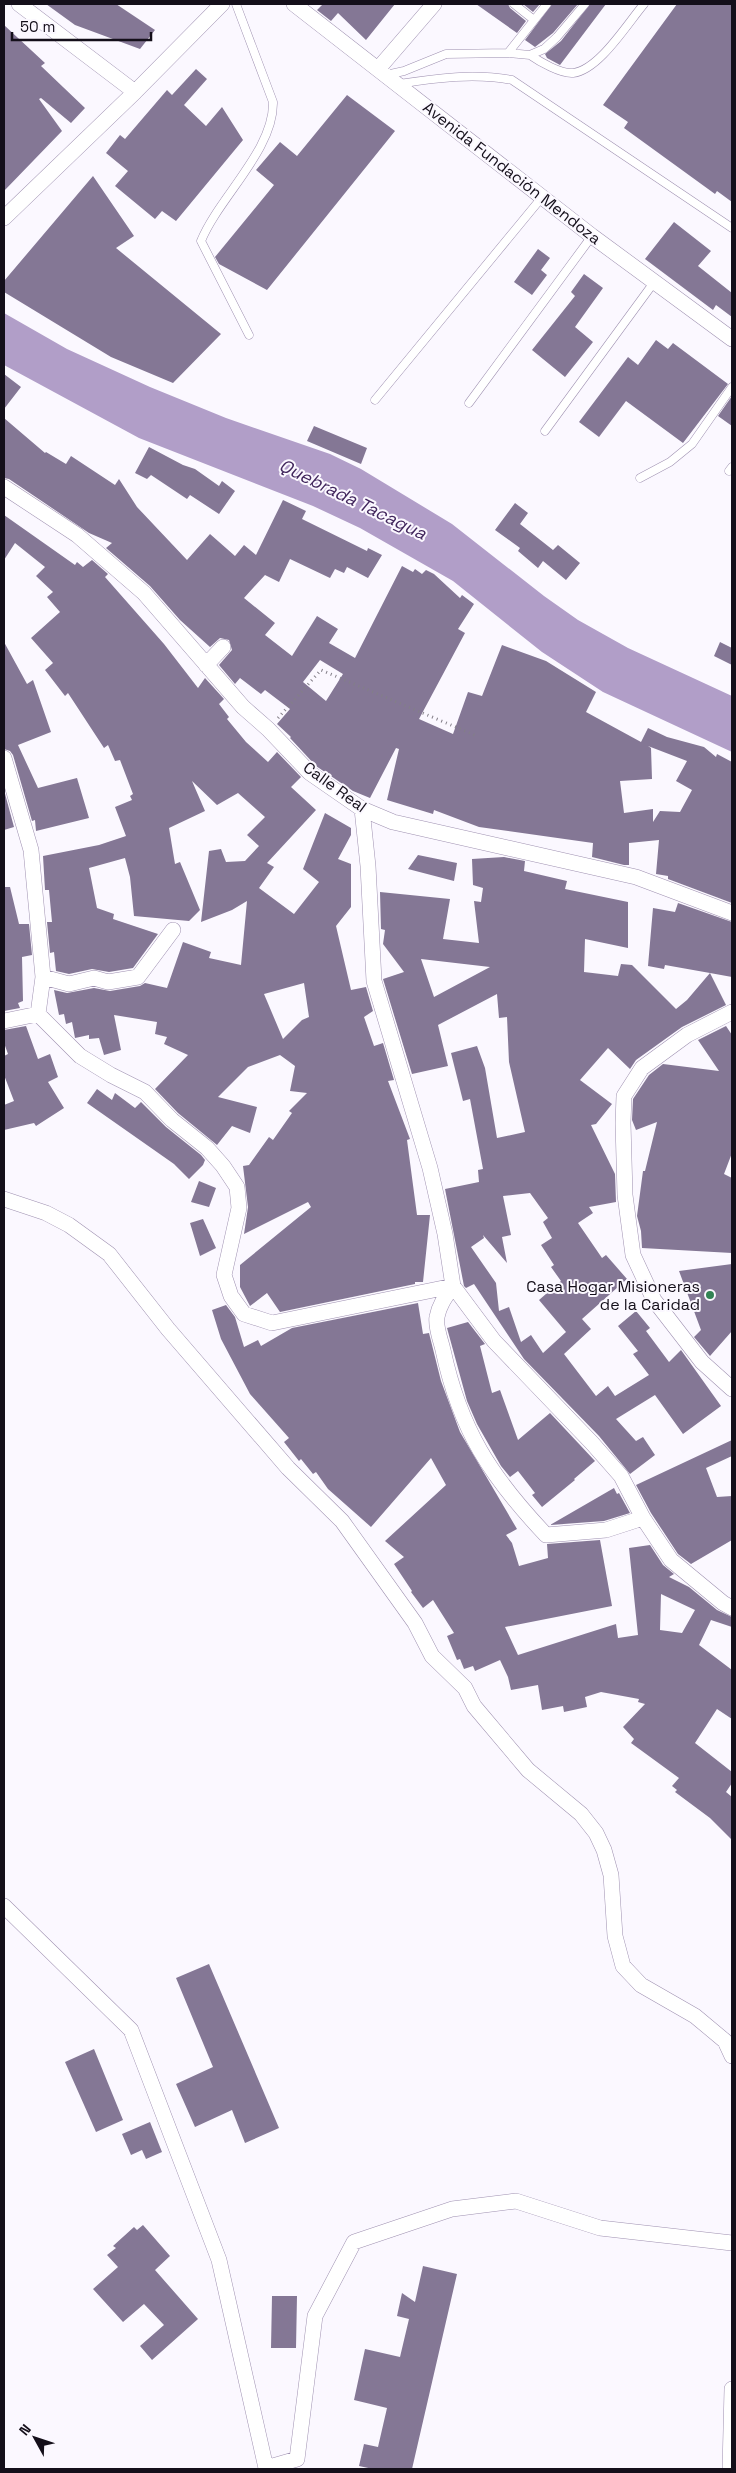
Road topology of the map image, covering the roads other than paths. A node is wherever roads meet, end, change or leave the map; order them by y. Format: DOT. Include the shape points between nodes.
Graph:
graph roads {
  1 [pos="19,4"];
  2 [pos="222,4"];
  3 [pos="236,4"];
  4 [pos="294,4"];
  5 [pos="434,4"];
  6 [pos="514,4"];
  7 [pos="547,4"];
  8 [pos="585,4"];
  9 [pos="644,4"];
  10 [pos="534,20"];
  11 [pos="508,53"];
  12 [pos="530,55"];
  13 [pos="388,76"];
  14 [pos="136,92"];
  15 [pos="543,196"];
  16 [pos="4,218"];
  17 [pos="732,228"];
  18 [pos="592,236"];
  19 [pos="655,281"];
  20 [pos="249,334"];
  21 [pos="732,339"];
  22 [pos="732,387"];
  23 [pos="375,400"];
  24 [pos="470,403"];
  25 [pos="545,431"];
  26 [pos="640,478"];
  27 [pos="4,487"];
  28 [pos="222,647"];
  29 [pos="206,665"];
  30 [pos="4,758"];
  31 [pos="362,809"];
  32 [pos="732,913"];
  33 [pos="174,930"];
  34 [pos="43,977"];
  35 [pos="732,1012"];
  36 [pos="38,1014"];
  37 [pos="4,1021"];
  38 [pos="4,1200"];
  39 [pos="453,1286"];
  40 [pos="732,1389"];
  41 [pos="643,1518"];
  42 [pos="732,1608"];
  43 [pos="4,1906"];
  44 [pos="732,2056"];
  45 [pos="732,2243"];
  46 [pos="732,2389"];
  47 [pos="730,2469"];
  1 -- 14 [label="street"];
  2 -- 14 [label="street"];
  3 -- 20 [label="lane" via="273,102 273,117 268,132 201,241"];
  4 -- 13 [label="street, Avenida Fundación Mendoza"];
  5 -- 13 [label="street"];
  6 -- 10 [label="lane"];
  7 -- 10 [label="lane"];
  8 -- 12 [label="lane" via="557,37 544,49"];
  9 -- 12 [label="lane" via="594,65 572,73 543,64"];
  10 -- 11 [label="lane"];
  11 -- 12 [label="lane"];
  11 -- 13 [label="lane" via="446,54"];
  13 -- 15 [label="street, Avenida Fundación Mendoza"];
  13 -- 17 [label="lane" via="512,80"];
  14 -- 16 [label="street"];
  15 -- 18 [label="street, Avenida Fundación Mendoza"];
  15 -- 23 [label="lane"];
  18 -- 19 [label="street, Avenida Fundación Mendoza"];
  18 -- 24 [label="lane"];
  19 -- 21 [label="street, Avenida Fundación Mendoza"];
  19 -- 25 [label="lane"];
  22 -- 26 [label="lane" via="692,444 670,462"];
  27 -- 29 [label="street, Calle Real" via="77,535 144,593"];
  28 -- 29 [label="street"];
  29 -- 31 [label="street, Calle Real" via="310,773"];
  30 -- 34 [label="street" via="31,850"];
  31 -- 32 [label="street, Calle Real" via="393,822 636,877"];
  31 -- 39 [label="street" via="374,981 430,1168"];
  33 -- 34 [label="street" via="138,977 108,982 94,978 69,984"];
  34 -- 36 [label="street"];
  35 -- 40 [label="street" via="687,1035 642,1068 624,1096 623,1123 633,1255 654,1300 702,1362"];
  36 -- 37 [label="street"];
  36 -- 39 [label="street" via="80,1056 145,1092 172,1120 208,1148 223,1166 237,1187 239,1208 224,1275 231,1296 244,1314 272,1323"];
  38 -- 44 [label="street" via="54,1217 109,1254 168,1329 288,1468 342,1521 415,1623 432,1656 464,1688 474,1706 528,1770 581,1814 596,1833 611,1874 615,1936 623,1966 641,1985 702,2022 724,2041"];
  39 -- 41 [label="street" via="494,1341 620,1476"];
  39 -- 41 [label="street" via="442,1301 436,1319 449,1379 482,1457 519,1507 546,1535 606,1530"];
  41 -- 42 [label="street" via="671,1560"];
  43 -- 45 [label="street" via="131,2030 219,2260 266,2468 297,2459 315,2316 354,2242 452,2209 516,2201 600,2228"];
  46 -- 47 [label="street"];
}
